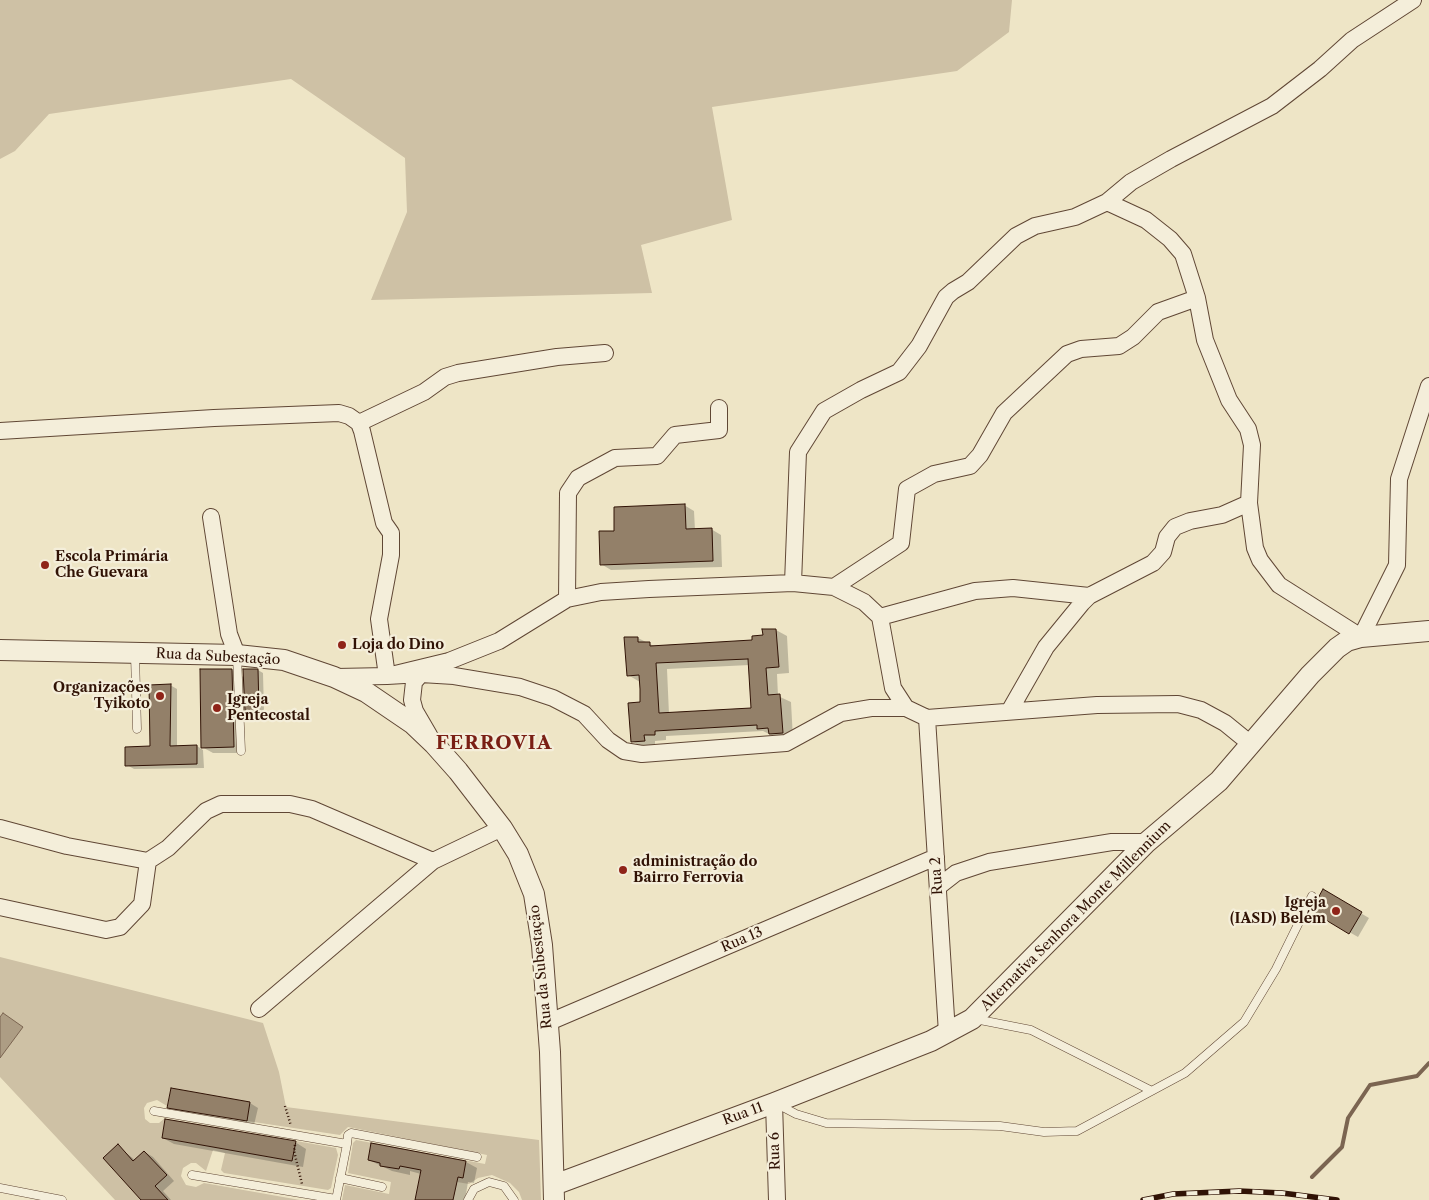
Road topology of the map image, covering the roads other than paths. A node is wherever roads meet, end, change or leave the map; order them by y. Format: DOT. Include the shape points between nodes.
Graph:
graph roads {
  1 [pos="1413,0"];
  2 [pos="1107,202"];
  3 [pos="1197,298"];
  4 [pos="605,353"];
  5 [pos="1429,386"];
  6 [pos="719,408"];
  7 [pos="359,423"];
  8 [pos="0,431"];
  9 [pos="1249,503"];
  10 [pos="211,517"];
  11 [pos="793,583"];
  12 [pos="834,587"];
  13 [pos="1089,596"];
  14 [pos="567,599"];
  15 [pos="880,617"];
  16 [pos="1429,631"];
  17 [pos="1361,637"];
  18 [pos="0,650"];
  19 [pos="135,653"];
  20 [pos="237,656"];
  21 [pos="421,674"];
  22 [pos="387,676"];
  23 [pos="334,677"];
  24 [pos="906,708"];
  25 [pos="1010,710"];
  26 [pos="927,718"];
  27 [pos="137,729"];
  28 [pos="434,744"];
  29 [pos="1252,745"];
  30 [pos="241,751"];
  31 [pos="0,828"];
  32 [pos="502,828"];
  33 [pos="1147,842"];
  34 [pos="936,857"];
  35 [pos="148,861"];
  36 [pos="433,861"];
  37 [pos="938,887"];
  38 [pos="1312,896"];
  39 [pos="0,907"];
  40 [pos="259,1009"];
  41 [pos="972,1019"];
  42 [pos="548,1023"];
  43 [pos="939,1037"];
  44 [pos="1150,1090"];
  45 [pos="774,1103"];
  46 [pos="154,1111"];
  47 [pos="347,1144"];
  48 [pos="477,1158"];
  49 [pos="192,1175"];
  50 [pos="340,1178"];
  51 [pos="382,1187"];
  52 [pos="0,1188"];
  53 [pos="554,1192"];
  54 [pos="62,1200"];
  55 [pos="336,1200"];
  56 [pos="468,1200"];
  57 [pos="514,1200"];
  58 [pos="777,1200"];
  1 -- 2 [label="street" via="1352,40 1272,106 1131,182"];
  2 -- 3 [label="street" via="1146,220 1170,239 1183,254"];
  2 -- 11 [label="street" via="1075,218 1035,226 1016,236 968,282 946,297 919,346 898,372 824,411 798,452"];
  3 -- 9 [label="street" via="1210,353 1229,400 1248,429 1252,445"];
  3 -- 12 [label="street" via="1158,312 1119,346 1081,349 1067,354 1004,413 970,466 934,474 907,489 901,543"];
  4 -- 7 [label="street" via="557,357 458,373"];
  5 -- 17 [label="street" via="1399,479 1397,565"];
  6 -- 14 [label="street" via="719,430 675,435 657,456 615,458 578,478 568,492"];
  7 -- 8 [label="street" via="339,413"];
  7 -- 22 [label="street" via="384,523 392,539 379,619"];
  9 -- 13 [label="street" via="1222,515 1190,520 1175,527 1167,537 1163,552 1153,563"];
  9 -- 17 [label="street" via="1255,548 1269,574 1280,585"];
  10 -- 20 [label="street" via="229,634"];
  11 -- 12 [label="street"];
  11 -- 14 [label="street" via="601,592"];
  12 -- 15 [label="street" via="864,602"];
  13 -- 15 [label="street" via="1013,588 975,591"];
  13 -- 25 [label="street" via="1052,638"];
  14 -- 22 [label="street" via="499,641 449,661"];
  15 -- 24 [label="street" via="894,688"];
  16 -- 17 [label="street"];
  17 -- 29 [label="street, Alternativa Senhora Monte Millennium" via="1347,641 1310,675"];
  18 -- 19 [label="street, Rua da Subestação"];
  19 -- 20 [label="street, Rua da Subestação"];
  19 -- 27 [label="lane"];
  20 -- 23 [label="street, Rua da Subestação" via="284,660"];
  20 -- 30 [label="lane"];
  21 -- 22 [label="street"];
  21 -- 24 [label="street" via="520,687 553,698 584,714 608,740 624,751 642,754 786,743 841,713 871,708"];
  21 -- 28 [label="street" via="414,682 412,700"];
  22 -- 23 [label="street"];
  23 -- 28 [label="street, Rua da Subestação" via="389,706"];
  24 -- 26 [label="street"];
  25 -- 26 [label="street"];
  25 -- 29 [label="street" via="1178,704 1201,710 1225,723"];
  26 -- 34 [label="street, Rua 2"];
  28 -- 32 [label="street, Rua da Subestação"];
  29 -- 33 [label="street, Alternativa Senhora Monte Millennium" via="1219,781"];
  31 -- 35 [label="street" via="67,846"];
  32 -- 36 [label="street"];
  32 -- 42 [label="street, Rua da Subestação" via="518,854 534,894"];
  33 -- 37 [label="street" via="1112,842 990,862 956,873"];
  33 -- 41 [label="street, Alternativa Senhora Monte Millennium"];
  34 -- 37 [label="street, Rua 2"];
  34 -- 42 [label="street, Rua 13"];
  35 -- 36 [label="street" via="168,848 206,811 221,804 290,804 312,809"];
  35 -- 39 [label="street" via="142,904 120,927 106,930"];
  36 -- 40 [label="street"];
  37 -- 43 [label="street, Rua 2"];
  38 -- 44 [label="lane" via="1276,969 1244,1022 1185,1073"];
  41 -- 43 [label="street, Alternativa Senhora Monte Millennium"];
  41 -- 44 [label="lane" via="1031,1030"];
  42 -- 53 [label="street, Rua da Subestação"];
  43 -- 45 [label="street, Rua 11"];
  44 -- 45 [label="lane" via="1077,1131 1044,1132 1000,1126 826,1123"];
  45 -- 53 [label="street, Rua 11"];
  45 -- 58 [label="street, Rua 6"];
  46 -- 47 [label="lane"];
  47 -- 48 [label="lane" via="351,1133"];
  47 -- 50 [label="lane"];
  49 -- 55 [label="lane"];
  50 -- 51 [label="lane"];
  50 -- 55 [label="lane"];
  52 -- 54 [label="lane"];
  56 -- 57 [label="lane" via="474,1189 489,1182 504,1186"];
}
